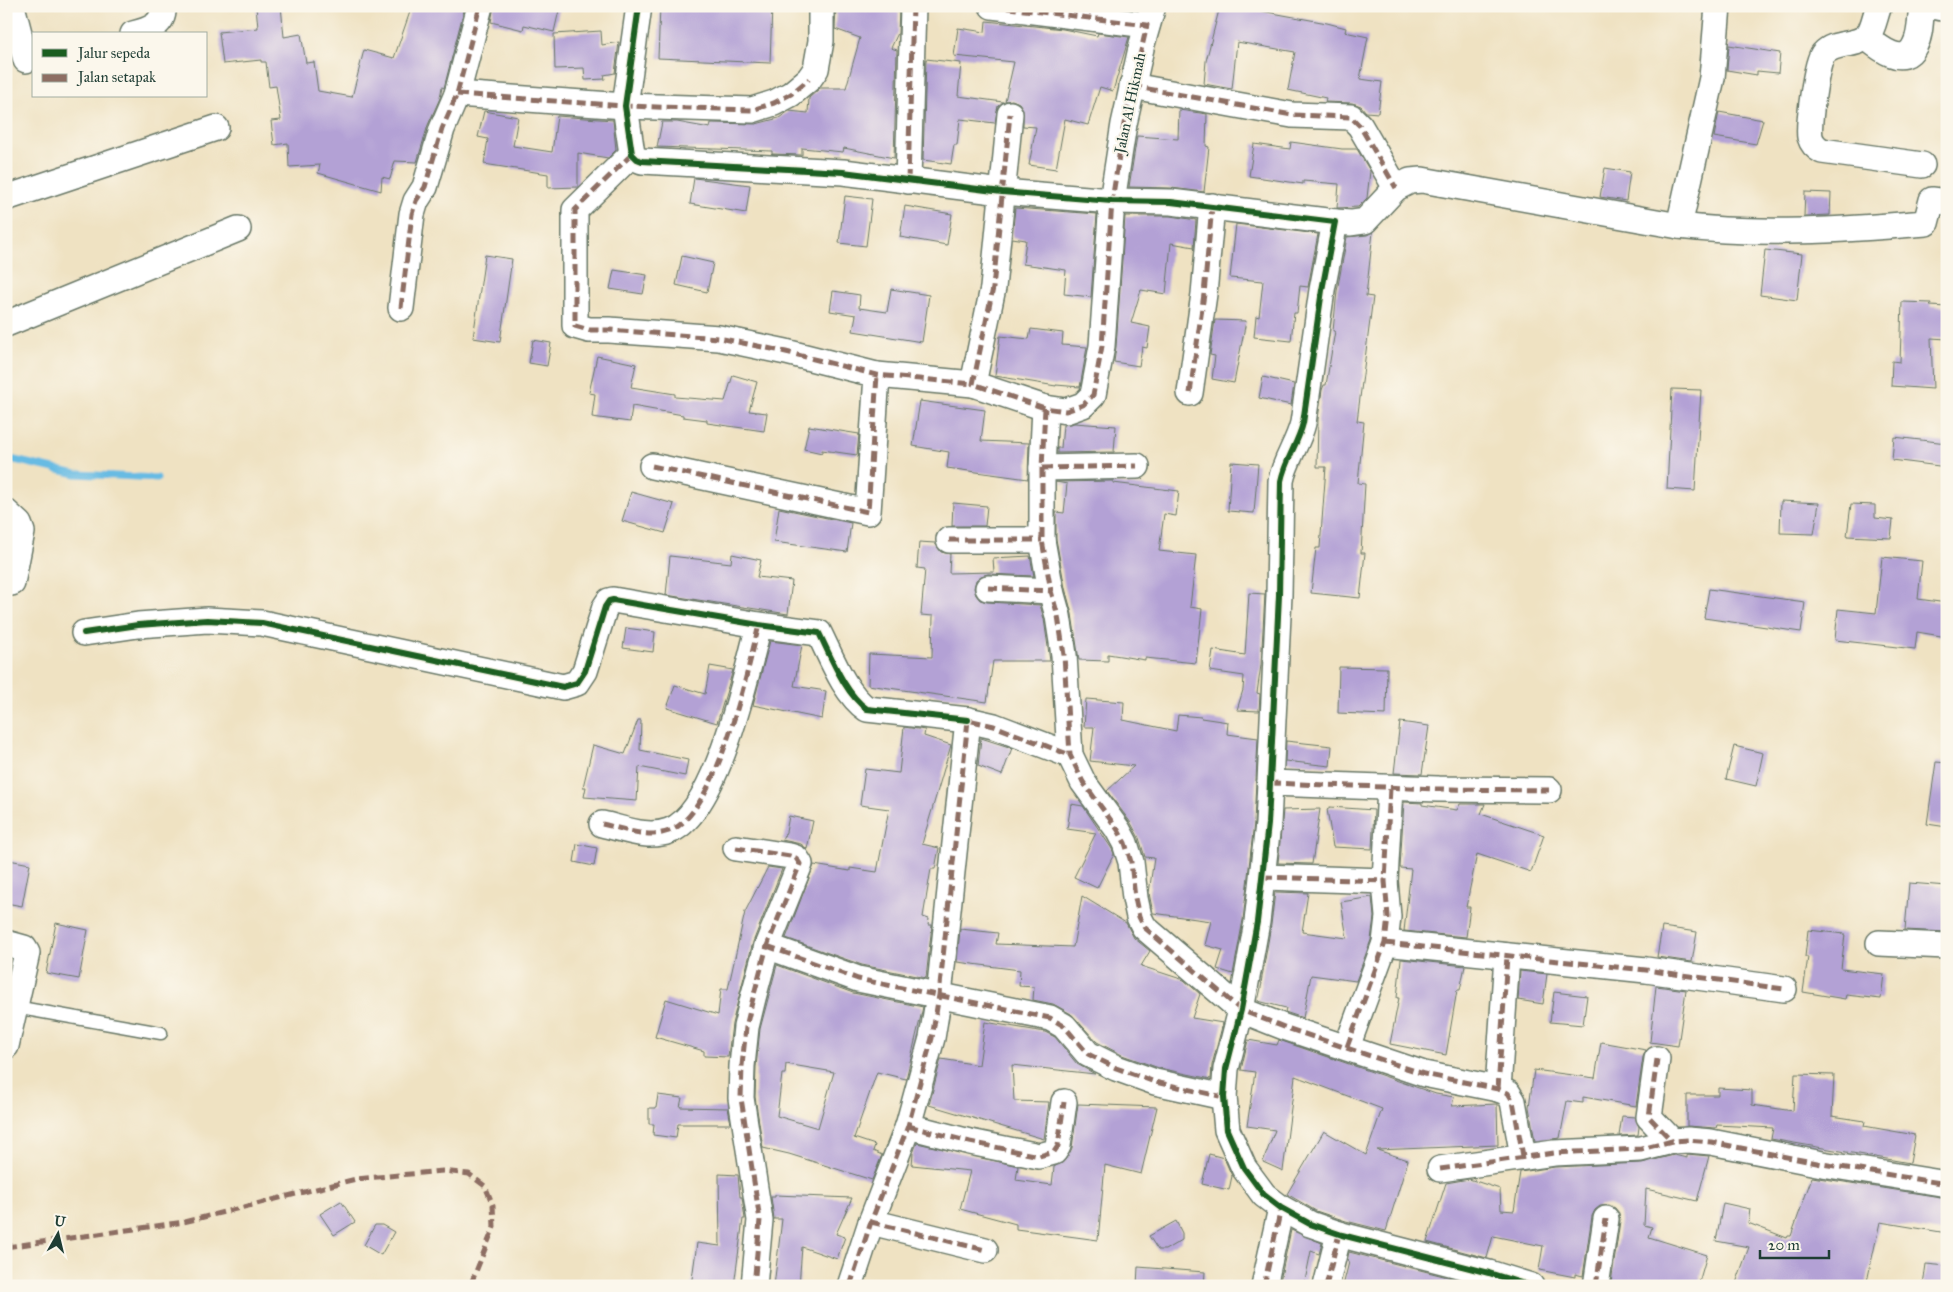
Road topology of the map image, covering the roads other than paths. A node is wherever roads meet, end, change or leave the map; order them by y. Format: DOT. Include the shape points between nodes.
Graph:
graph roads {
  1 [pos="12,6"];
  2 [pos="163,6"];
  3 [pos="480,6"];
  4 [pos="639,6"];
  5 [pos="820,6"];
  6 [pos="913,6"];
  7 [pos="992,6"];
  8 [pos="1718,6"];
  9 [pos="1879,6"];
  10 [pos="1922,6"];
  11 [pos="1932,6"];
  12 [pos="1947,9"];
  13 [pos="1150,16"];
  14 [pos="141,32"];
  15 [pos="1866,37"];
  16 [pos="22,62"];
  17 [pos="1132,86"];
  18 [pos="457,94"];
  19 [pos="625,106"];
  20 [pos="1010,114"];
  21 [pos="216,128"];
  22 [pos="632,154"];
  23 [pos="1922,166"];
  24 [pos="908,181"];
  25 [pos="1396,188"];
  26 [pos="1002,192"];
  27 [pos="6,198"];
  28 [pos="1112,201"];
  29 [pos="1947,202"];
  30 [pos="1212,206"];
  31 [pos="1335,222"];
  32 [pos="1678,226"];
  33 [pos="238,229"];
  34 [pos="401,308"];
  35 [pos="6,324"];
  36 [pos="876,375"];
  37 [pos="973,384"];
  38 [pos="1190,393"];
  39 [pos="1045,408"];
  40 [pos="652,466"];
  41 [pos="1137,466"];
  42 [pos="1042,468"];
  43 [pos="6,512"];
  44 [pos="949,540"];
  45 [pos="1042,540"];
  46 [pos="12,583"];
  47 [pos="988,588"];
  48 [pos="1051,591"];
  49 [pos="759,625"];
  50 [pos="84,633"];
  51 [pos="968,720"];
  52 [pos="1070,755"];
  53 [pos="1270,783"];
  54 [pos="1390,788"];
  55 [pos="1549,790"];
  56 [pos="602,824"];
  57 [pos="736,848"];
  58 [pos="1263,877"];
  59 [pos="1385,881"];
  60 [pos="6,943"];
  61 [pos="1385,943"];
  62 [pos="1879,943"];
  63 [pos="767,946"];
  64 [pos="1947,946"];
  65 [pos="1507,956"];
  66 [pos="1784,989"];
  67 [pos="939,995"];
  68 [pos="15,1007"];
  69 [pos="1241,1010"];
  70 [pos="161,1032"];
  71 [pos="6,1046"];
  72 [pos="1347,1047"];
  73 [pos="1657,1060"];
  74 [pos="1498,1089"];
  75 [pos="1224,1097"];
  76 [pos="1064,1102"];
  77 [pos="908,1126"];
  78 [pos="1672,1141"];
  79 [pos="1523,1156"];
  80 [pos="1440,1169"];
  81 [pos="1947,1184"];
  82 [pos="1281,1208"];
  83 [pos="1606,1219"];
  84 [pos="871,1222"];
  85 [pos="1339,1234"];
  86 [pos="985,1250"];
  87 [pos="754,1286"];
  88 [pos="850,1286"];
  89 [pos="1264,1286"];
  90 [pos="1326,1286"];
  91 [pos="1531,1286"];
  92 [pos="1596,1286"];
  1 -- 16 [label="street"];
  2 -- 14 [label="street" via="160,22"];
  3 -- 18 [label="street"];
  4 -- 19 [label="street"];
  5 -- 19 [label="street" via="816,69 791,94 774,103 752,110"];
  6 -- 24 [label="street"];
  7 -- 13 [label="street"];
  8 -- 32 [label="street" via="1712,78"];
  9 -- 15 [label="street"];
  10 -- 15 [label="street" via="1919,33 1915,46 1909,52 1888,54"];
  11 -- 12 [label="street"];
  13 -- 17 [label="street, Jalan Al Hikmah"];
  15 -- 23 [label="street" via="1828,49 1819,60 1810,128 1812,142 1822,151"];
  17 -- 25 [label="street" via="1292,114 1351,117 1360,126"];
  17 -- 28 [label="street, Jalan Al Hikmah"];
  18 -- 19 [label="street"];
  18 -- 34 [label="street" via="442,128 425,187 412,214"];
  19 -- 22 [label="street"];
  20 -- 26 [label="street"];
  21 -- 27 [label="street"];
  22 -- 24 [label="street" via="642,161 843,172"];
  22 -- 36 [label="street, Jalan Al Hikmah" via="575,210 575,326 589,330 719,338"];
  24 -- 26 [label="street"];
  25 -- 31 [label="street" via="1365,221"];
  25 -- 32 [label="street" via="1410,181 1440,182"];
  26 -- 28 [label="street"];
  26 -- 37 [label="street" via="994,288"];
  28 -- 30 [label="street"];
  28 -- 39 [label="street, Jalan Al Hikmah" via="1102,346 1093,395 1083,405 1066,411"];
  29 -- 32 [label="street" via="1932,200 1926,223 1832,231 1753,232"];
  30 -- 31 [label="street"];
  30 -- 38 [label="street"];
  31 -- 53 [label="street" via="1301,434 1281,481"];
  33 -- 35 [label="street"];
  36 -- 37 [label="street, Jalan Al Hikmah"];
  36 -- 40 [label="street" via="868,512"];
  37 -- 39 [label="street, Jalan Al Hikmah"];
  39 -- 42 [label="street"];
  41 -- 42 [label="street"];
  42 -- 45 [label="street"];
  43 -- 46 [label="street" via="19,524 22,532"];
  44 -- 45 [label="street"];
  45 -- 48 [label="street"];
  47 -- 48 [label="street"];
  48 -- 52 [label="street" via="1064,655"];
  49 -- 50 [label="street" via="609,601 604,607 586,671 577,683 563,687 262,623 207,620"];
  49 -- 51 [label="street" via="819,633 857,702 867,709"];
  49 -- 56 [label="street" via="728,735 699,805 672,830 661,833 648,835"];
  51 -- 52 [label="street" via="994,726"];
  51 -- 67 [label="street"];
  52 -- 69 [label="street" via="1083,782 1125,843 1132,862 1139,916 1144,927"];
  53 -- 54 [label="street"];
  53 -- 58 [label="street"];
  54 -- 55 [label="street"];
  54 -- 59 [label="street"];
  57 -- 63 [label="street" via="790,856 800,864"];
  58 -- 59 [label="street"];
  58 -- 69 [label="street"];
  59 -- 61 [label="street" via="1388,917"];
  60 -- 68 [label="street" via="24,948 27,953"];
  61 -- 65 [label="street"];
  61 -- 72 [label="street"];
  62 -- 64 [label="street"];
  63 -- 67 [label="street" via="858,980"];
  63 -- 87 [label="street" via="746,1027 742,1066 742,1098 760,1220"];
  65 -- 66 [label="street" via="1646,970"];
  65 -- 74 [label="street"];
  67 -- 75 [label="street" via="1050,1018 1064,1026 1088,1054 1116,1068 1156,1082"];
  67 -- 77 [label="street" via="932,1038"];
  68 -- 70 [label="lane"];
  68 -- 71 [label="street"];
  69 -- 72 [label="street"];
  69 -- 75 [label="street" via="1226,1070"];
  72 -- 74 [label="street" via="1424,1074"];
  73 -- 78 [label="street" via="1649,1118"];
  74 -- 79 [label="street" via="1514,1101"];
  75 -- 82 [label="street" via="1227,1130 1244,1168 1264,1194"];
  76 -- 77 [label="street" via="1058,1146 1054,1152 1039,1156"];
  77 -- 84 [label="street"];
  78 -- 79 [label="street" via="1640,1149"];
  78 -- 81 [label="street" via="1711,1142"];
  79 -- 80 [label="street"];
  82 -- 85 [label="street" via="1310,1224"];
  82 -- 89 [label="street"];
  83 -- 92 [label="street"];
  84 -- 86 [label="street"];
  84 -- 88 [label="street"];
  85 -- 90 [label="street"];
  85 -- 91 [label="street"];
}
